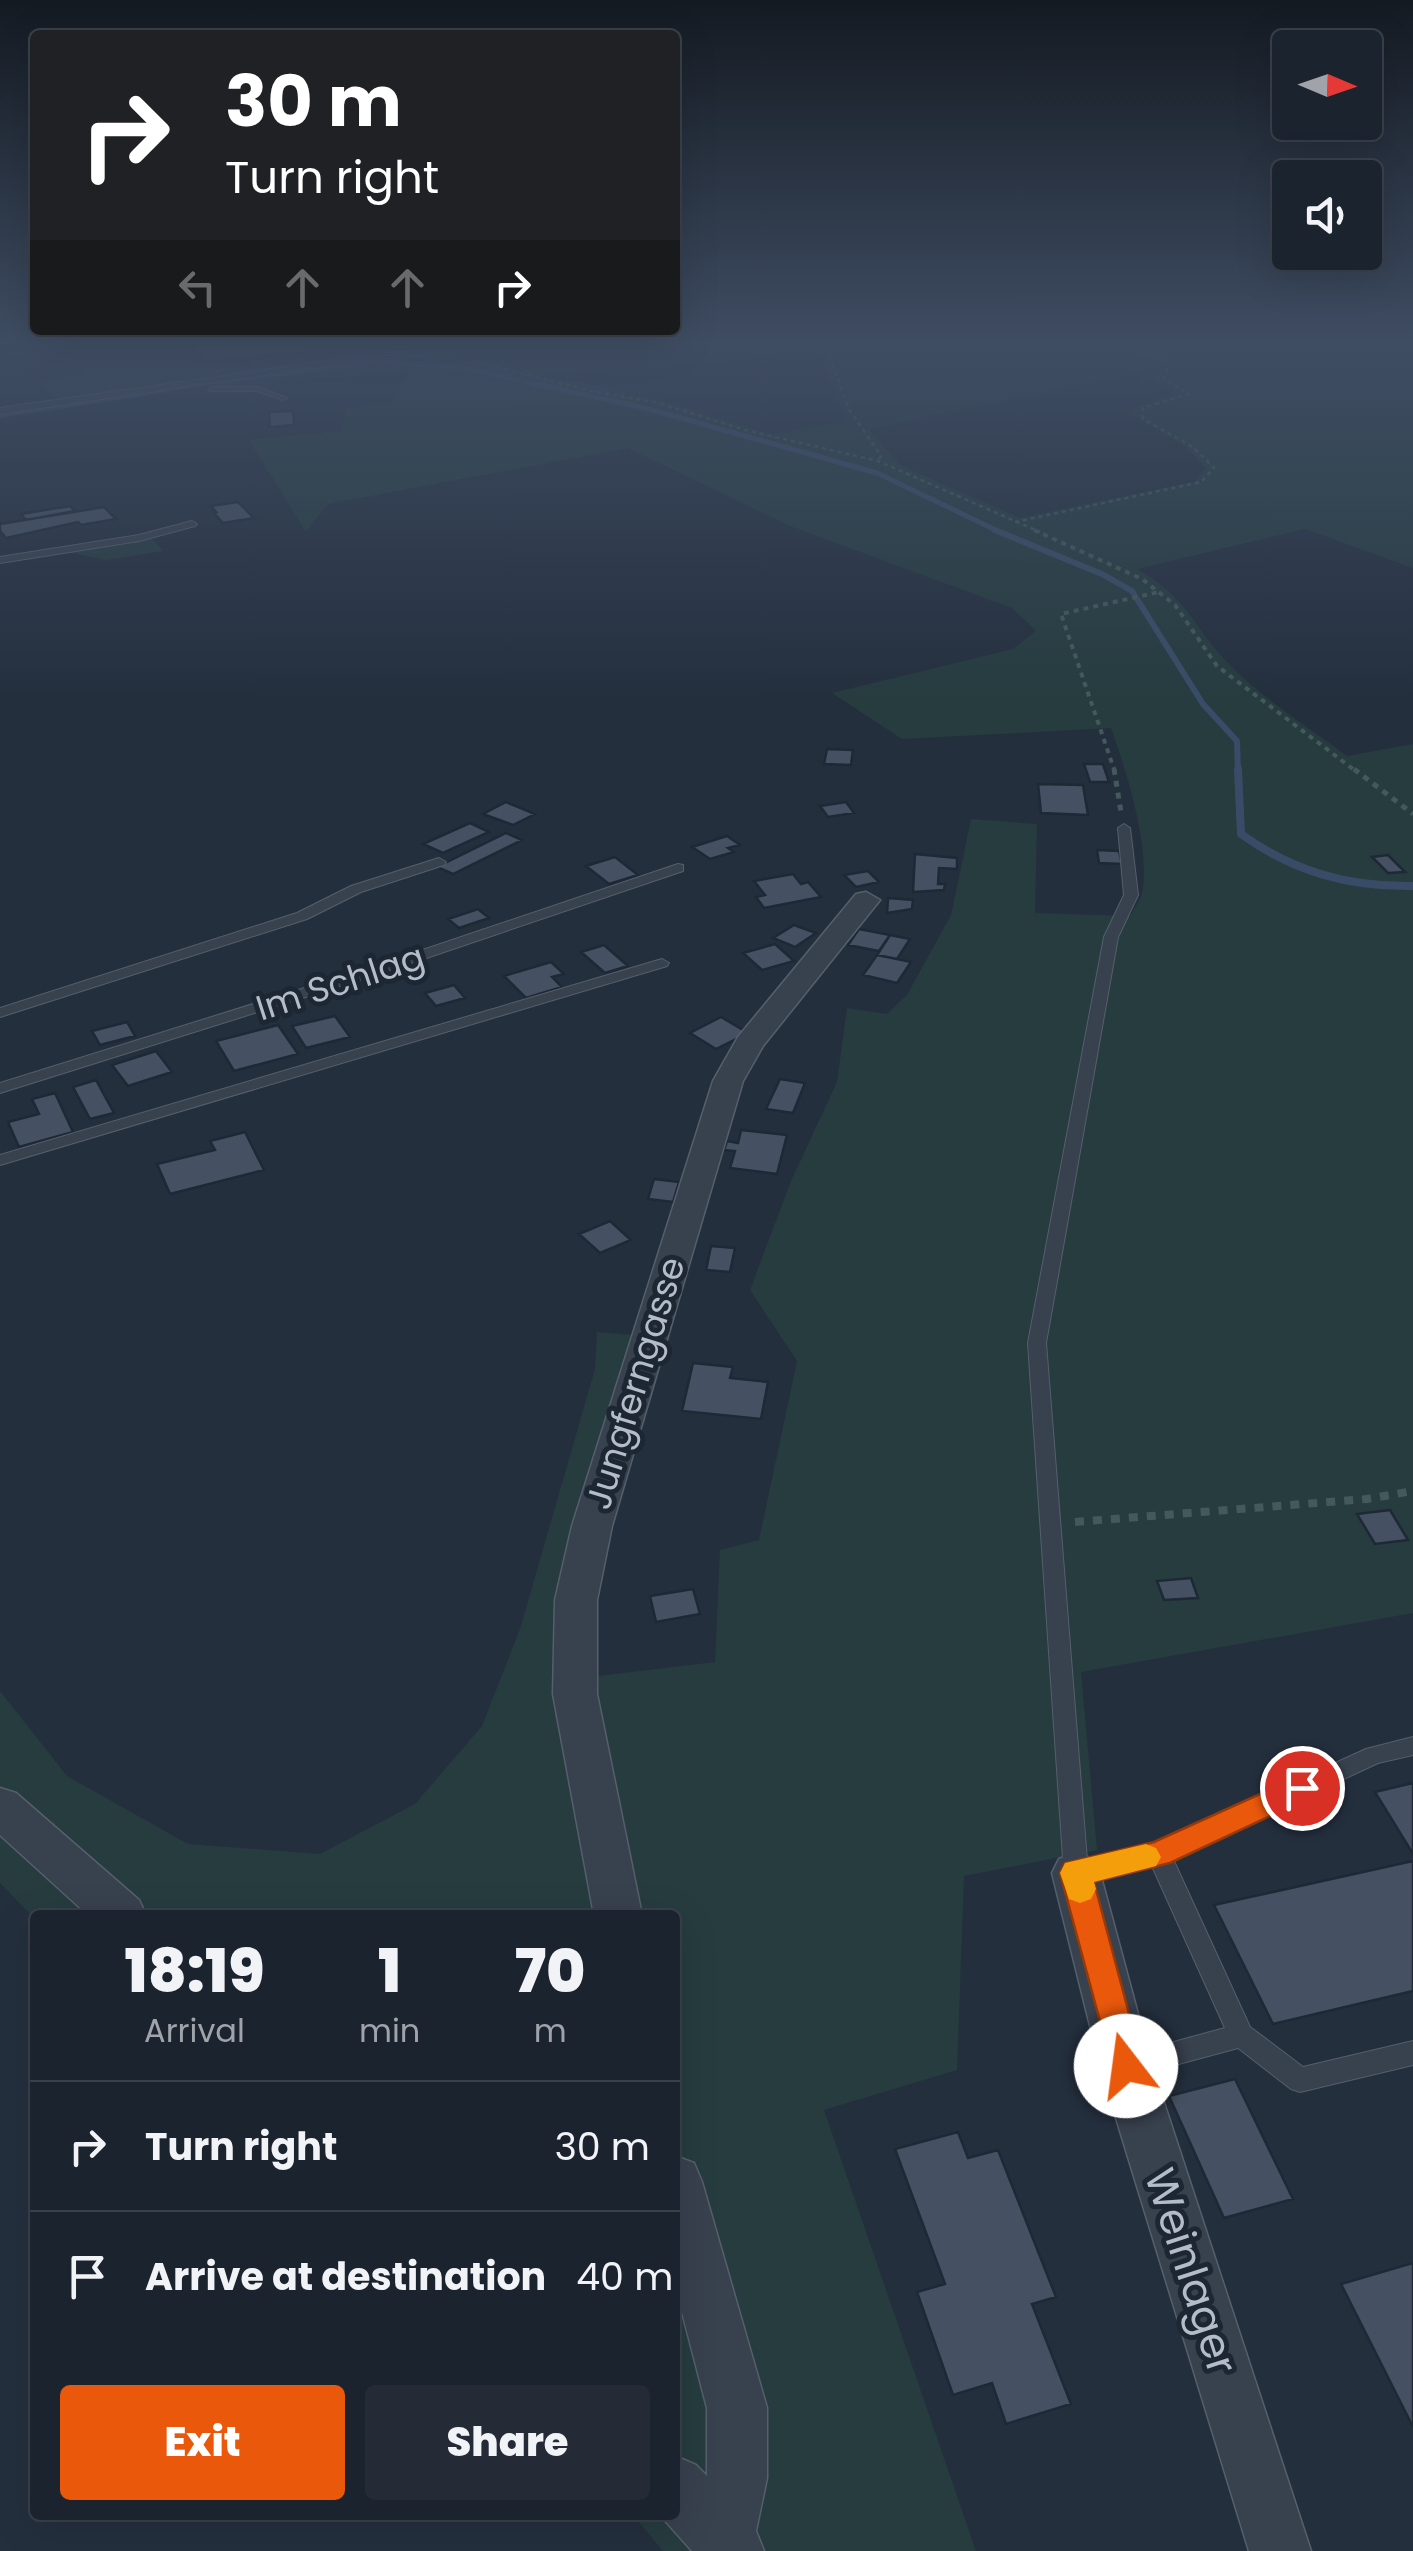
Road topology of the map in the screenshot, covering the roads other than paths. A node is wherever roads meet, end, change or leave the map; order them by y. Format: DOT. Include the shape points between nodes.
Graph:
graph roads {
  1 [pos="192,524"];
  2 [pos="74,539"];
  3 [pos="0,556"];
  4 [pos="1124,828"];
  5 [pos="439,862"];
  6 [pos="678,868"];
  7 [pos="866,900"];
  8 [pos="662,963"];
  9 [pos="0,1013"];
  10 [pos="0,1088"];
  11 [pos="0,1160"];
  12 [pos="1413,1746"];
  13 [pos="0,1807"];
  14 [pos="1159,1854"];
  15 [pos="1076,1873"];
  16 [pos="116,1910"];
  17 [pos="617,1910"];
  18 [pos="1240,2035"];
  19 [pos="1413,2053"];
  20 [pos="1126,2066"];
  21 [pos="680,2200"];
  22 [pos="680,2491"];
  23 [pos="729,2545"];
  24 [pos="1280,2551"];
  1 -- 3 [label="lane" via="139,538"];
  2 -- 3 [label="lane"];
  4 -- 15 [label="lane" via="1131,895 1111,937 1037,1343"];
  5 -- 9 [label="lane" via="302,916"];
  6 -- 10 [label="lane, Im Schlag" via="380,970"];
  7 -- 17 [label="street, Jungferngasse" via="749,1043 728,1081 592,1526 576,1600 574,1694"];
  8 -- 11 [label="lane, Im Schlag"];
  12 -- 14 [label="lane" via="1374,1755"];
  13 -- 16 [label="street"];
  14 -- 15 [label="lane"];
  14 -- 18 [label="lane"];
  15 -- 20 [label="street, Weinlager"];
  18 -- 19 [label="lane" via="1300,2080"];
  18 -- 20 [label="lane"];
  20 -- 24 [label="street, Weinlager"];
  21 -- 23 [label="street" via="737,2408 738,2478"];
  22 -- 23 [label="street"];
}
